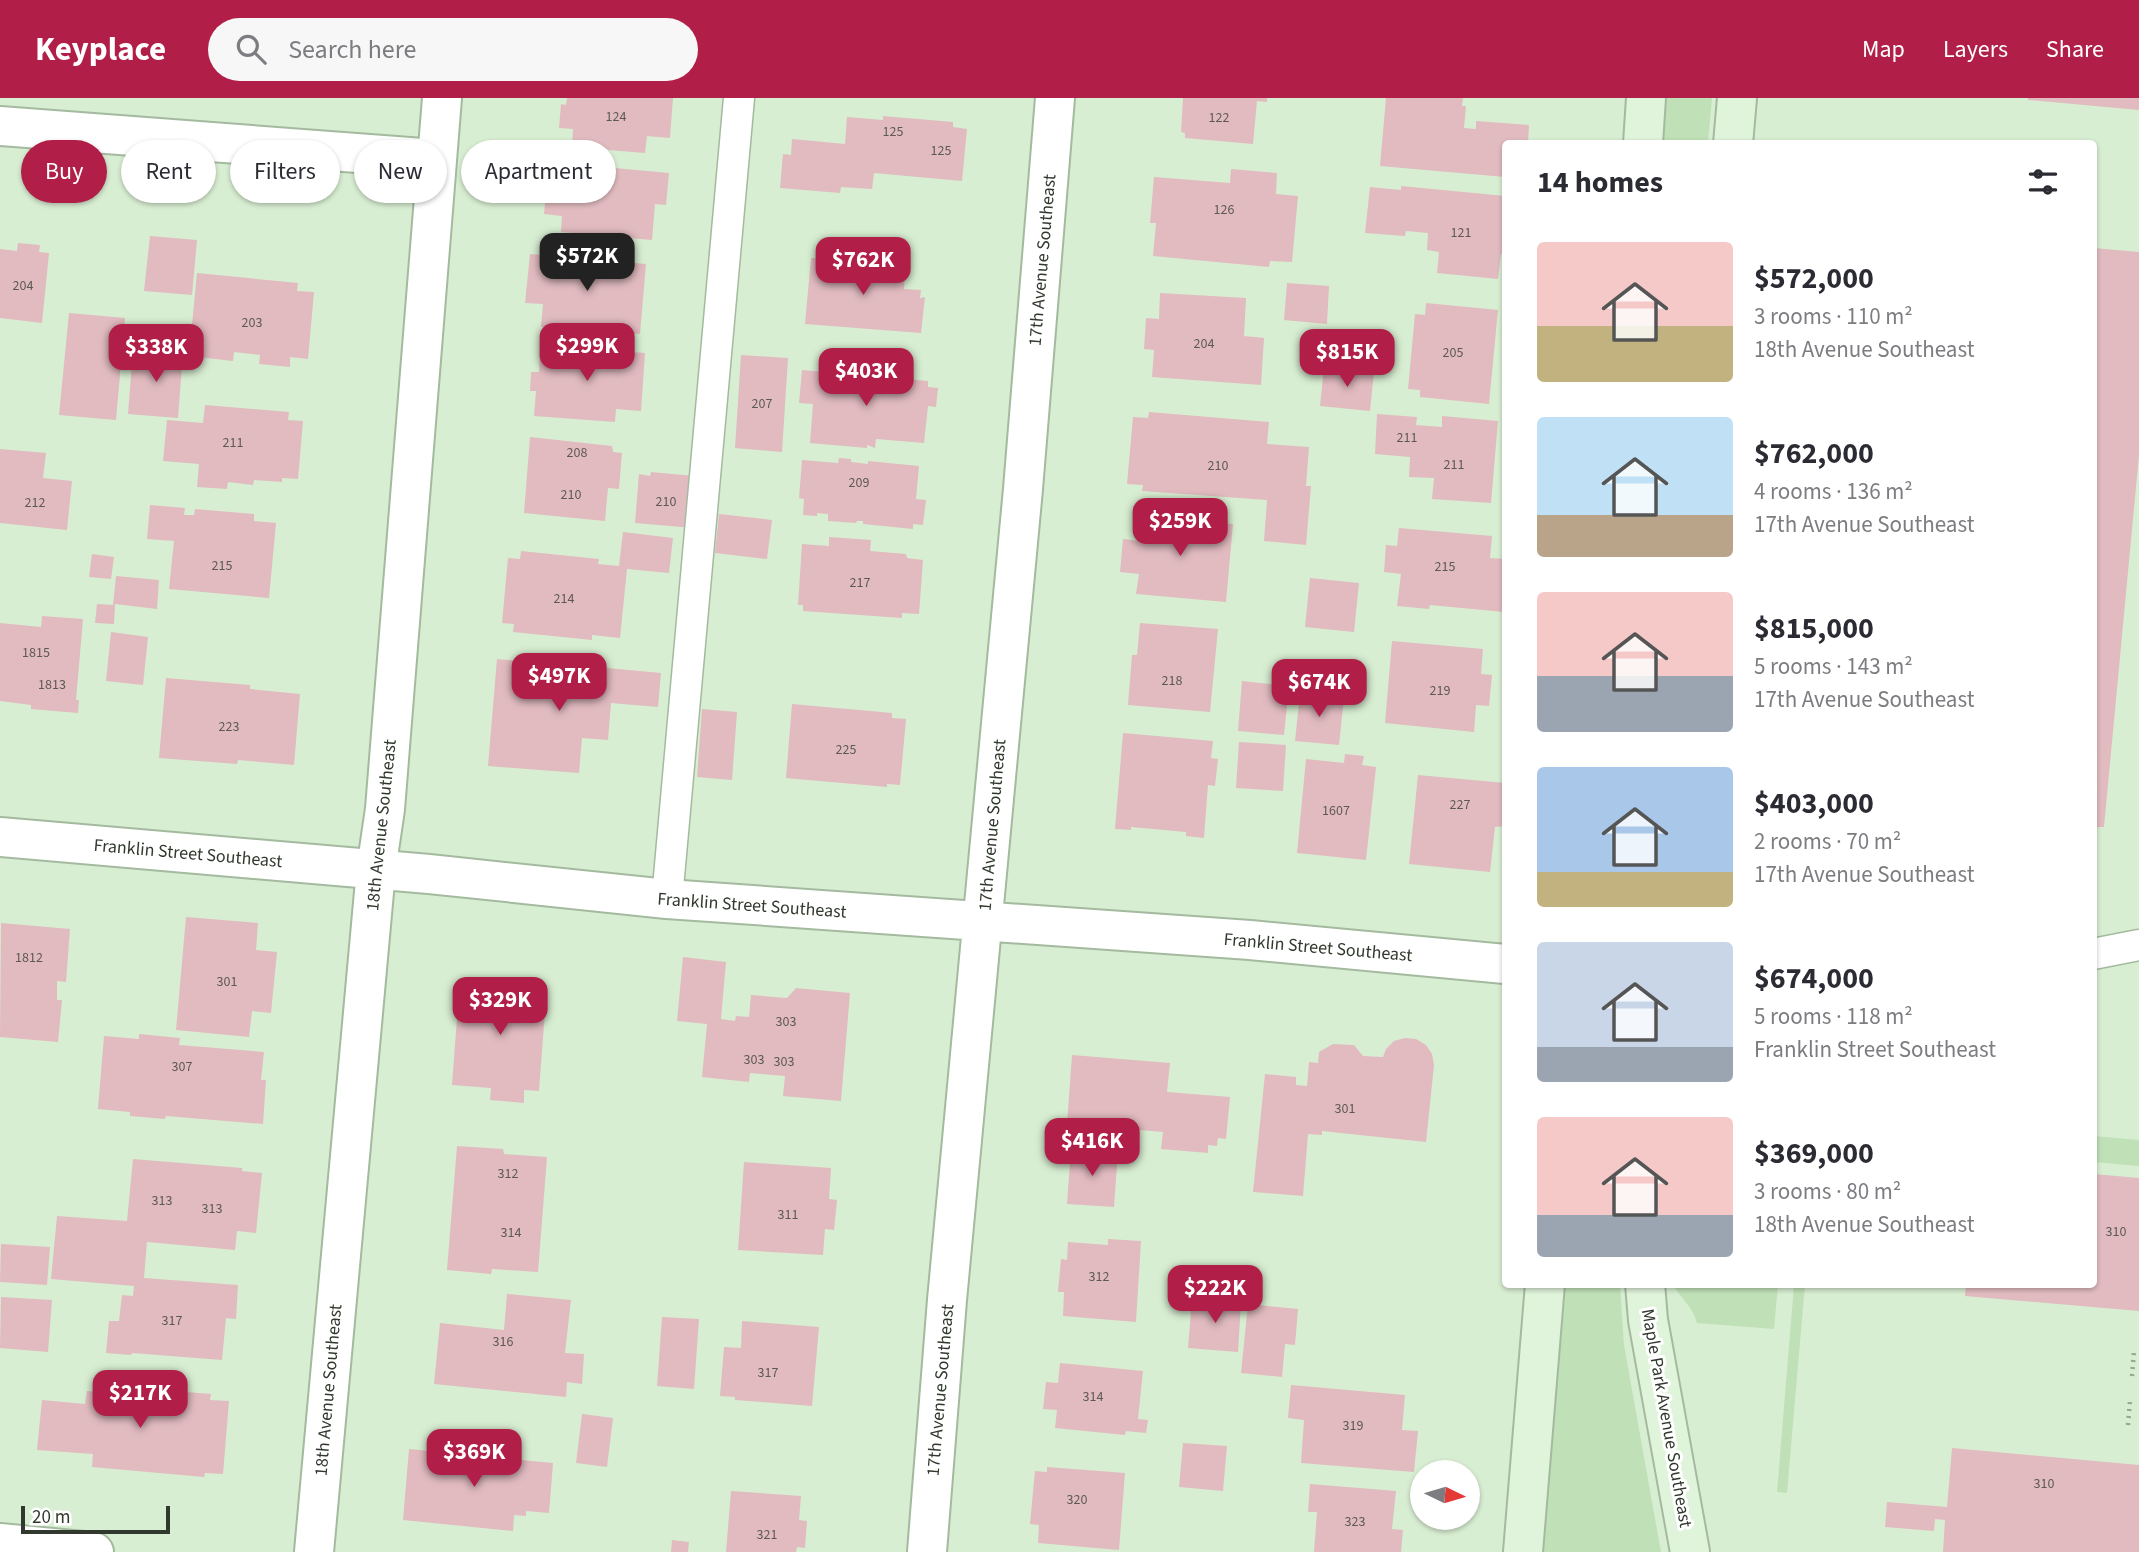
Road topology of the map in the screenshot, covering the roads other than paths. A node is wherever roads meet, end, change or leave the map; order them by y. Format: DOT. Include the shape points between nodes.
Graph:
graph roads {
  1 [pos="442,98"];
  2 [pos="739,98"];
  3 [pos="1055,98"];
  4 [pos="1646,98"];
  5 [pos="1737,98"];
  6 [pos="0,126"];
  7 [pos="438,140"];
  8 [pos="1643,140"];
  9 [pos="1733,140"];
  10 [pos="354,153"];
  11 [pos="433,203"];
  12 [pos="0,837"];
  13 [pos="376,870"];
  14 [pos="667,899"];
  15 [pos="984,922"];
  16 [pos="2139,944"];
  17 [pos="2097,953"];
  18 [pos="1502,964"];
  19 [pos="1545,1288"];
  20 [pos="1645,1288"];
  21 [pos="0,1543"];
  22 [pos="94,1552"];
  23 [pos="314,1552"];
  24 [pos="927,1552"];
  25 [pos="1523,1552"];
  26 [pos="1690,1552"];
  1 -- 7 [label="street, 18th Avenue Southeast"];
  2 -- 14 [label="lane"];
  3 -- 15 [label="street, 17th Avenue Southeast"];
  4 -- 8 [label="street"];
  5 -- 9 [label="street"];
  6 -- 10 [label="street"];
  11 -- 13 [label="street, 18th Avenue Southeast" via="385,809"];
  12 -- 13 [label="street, Franklin Street Southeast"];
  13 -- 14 [label="street, Franklin Street Southeast"];
  13 -- 23 [label="street, 18th Avenue Southeast"];
  14 -- 15 [label="street, Franklin Street Southeast"];
  15 -- 18 [label="street, Franklin Street Southeast"];
  15 -- 24 [label="street, 17th Avenue Southeast"];
  16 -- 17 [label="lane"];
  19 -- 25 [label="street"];
  20 -- 26 [label="street, Maple Park Avenue Southeast"];
  21 -- 22 [label="street"];
}
